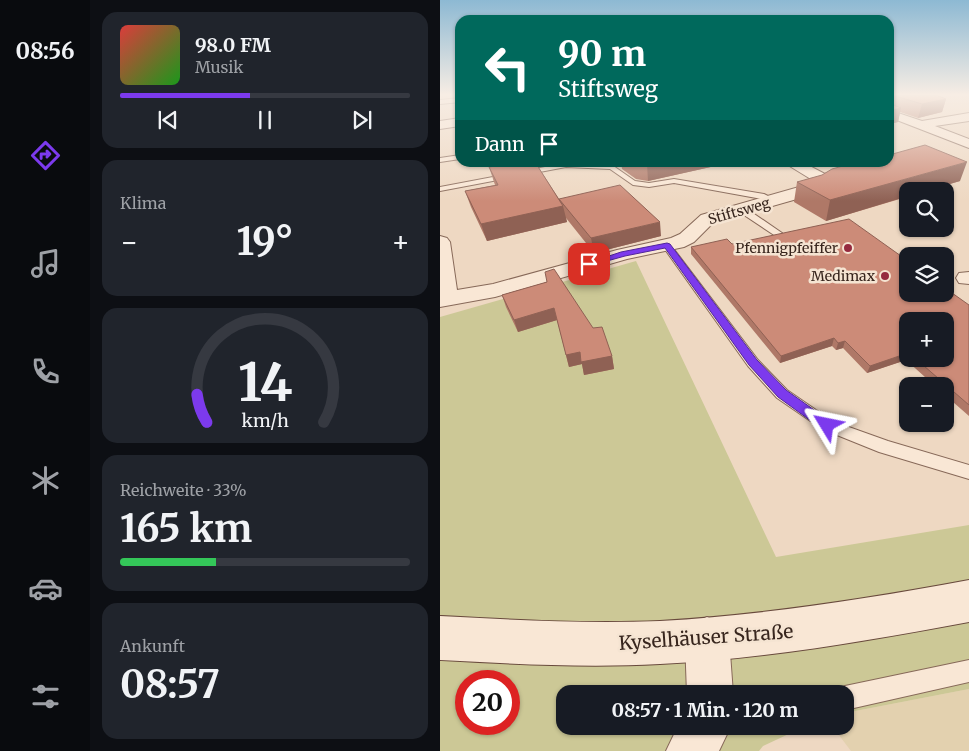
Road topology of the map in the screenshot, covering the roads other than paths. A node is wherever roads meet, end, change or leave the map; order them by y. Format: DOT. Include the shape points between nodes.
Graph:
graph roads {
  1 [pos="933,130"];
  2 [pos="969,146"];
  3 [pos="951,152"];
  4 [pos="455,158"];
  5 [pos="440,160"];
  6 [pos="556,167"];
  7 [pos="613,167"];
  8 [pos="800,167"];
  9 [pos="870,167"];
  10 [pos="823,179"];
  11 [pos="440,189"];
  12 [pos="774,201"];
  13 [pos="741,209"];
  14 [pos="777,233"];
  15 [pos="440,242"];
  16 [pos="667,246"];
  17 [pos="443,299"];
  18 [pos="969,472"];
  19 [pos="969,601"];
  20 [pos="440,638"];
  21 [pos="707,639"];
  22 [pos="969,671"];
  23 [pos="707,685"];
  24 [pos="854,696"];
  1 -- 2 [label="street"];
  2 -- 3 [label="street"];
  4 -- 5 [label="lane"];
  6 -- 11 [label="lane"];
  7 -- 12 [label="lane" via="633,183 649,186 674,181"];
  8 -- 10 [label="street"];
  9 -- 10 [label="street, Stiftsweg"];
  10 -- 12 [label="street, Stiftsweg" via="817,188"];
  12 -- 13 [label="street, Stiftsweg"];
  13 -- 14 [label="lane"];
  13 -- 16 [label="street, Stiftsweg" via="707,219 687,238"];
  15 -- 17 [label="street"];
  16 -- 17 [label="street, Stiftsweg" via="624,254 495,290"];
  16 -- 18 [label="lane" via="753,363 782,394 827,425 885,448"];
  19 -- 21 [label="street, Kyselhäuser Straße" via="792,631"];
  20 -- 21 [label="street, Kyselhäuser Straße" via="615,644"];
  21 -- 23 [label="street"];
  22 -- 24 [label="lane"];
}
